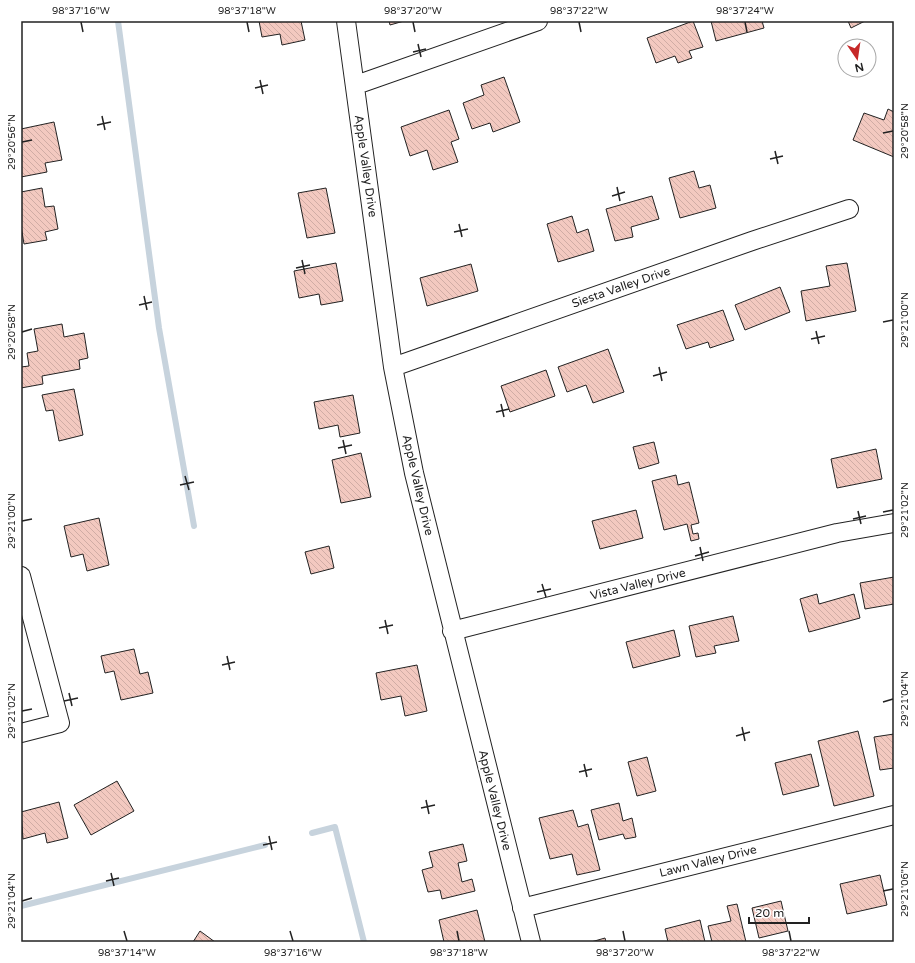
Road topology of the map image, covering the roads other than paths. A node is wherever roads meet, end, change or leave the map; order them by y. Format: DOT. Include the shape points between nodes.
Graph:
graph roads {
  1 [pos="346,21"];
  2 [pos="538,21"];
  3 [pos="356,85"];
  4 [pos="849,209"];
  5 [pos="393,367"];
  6 [pos="894,523"];
  7 [pos="21,576"];
  8 [pos="452,631"];
  9 [pos="21,733"];
  10 [pos="894,815"];
  11 [pos="522,908"];
  12 [pos="531,942"];
  1 -- 3 [label="street, Apple Valley Drive"];
  2 -- 3 [label="street"];
  3 -- 5 [label="street, Apple Valley Drive"];
  4 -- 5 [label="street, Siesta Valley Drive"];
  5 -- 8 [label="street, Apple Valley Drive" via="414,473"];
  6 -- 8 [label="street, Vista Valley Drive" via="838,533"];
  7 -- 9 [label="street" via="60,723"];
  8 -- 11 [label="street, Apple Valley Drive"];
  10 -- 11 [label="street, Lawn Valley Drive"];
  11 -- 12 [label="street, Apple Valley Drive"];
}
